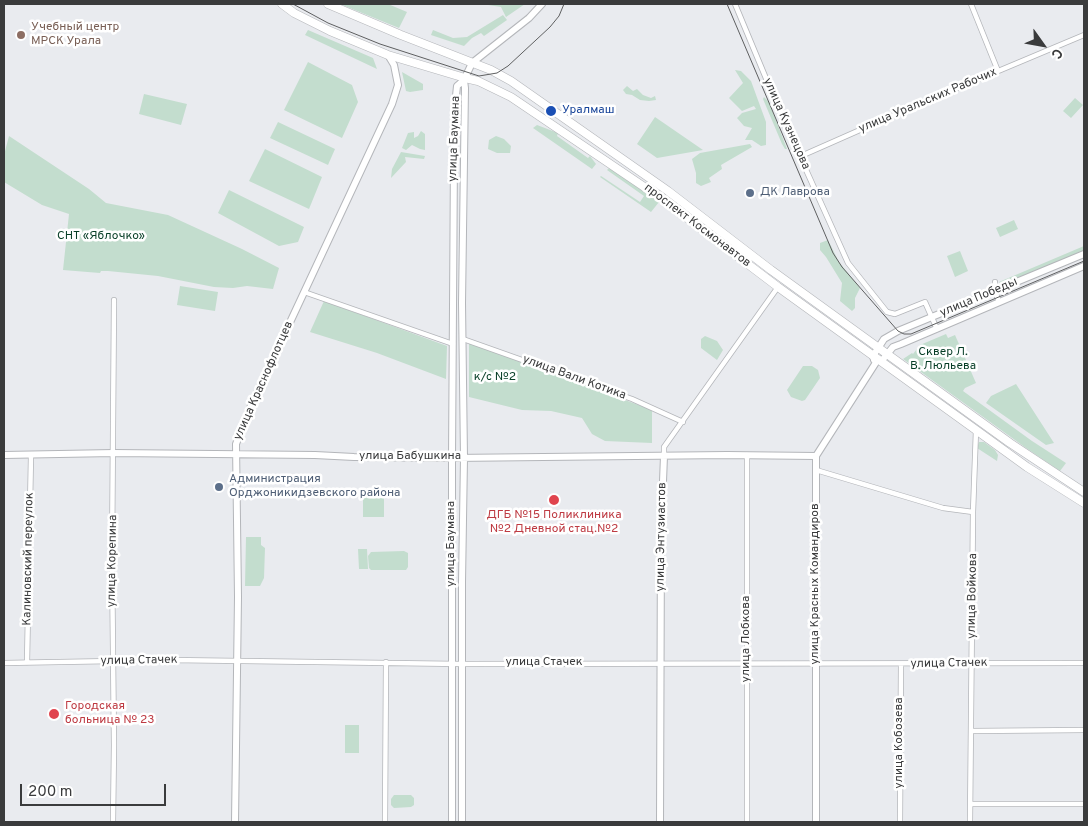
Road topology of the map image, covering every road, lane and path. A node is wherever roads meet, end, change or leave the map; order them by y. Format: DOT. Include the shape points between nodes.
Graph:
graph roads {
  1 [pos="282,4"];
  2 [pos="328,4"];
  3 [pos="542,4"];
  4 [pos="735,4"];
  5 [pos="971,4"];
  6 [pos="1084,35"];
  7 [pos="388,56"];
  8 [pos="472,63"];
  9 [pos="998,71"];
  10 [pos="464,79"];
  11 [pos="801,156"];
  12 [pos="1084,254"];
  13 [pos="1084,266"];
  14 [pos="996,282"];
  15 [pos="778,287"];
  16 [pos="995,291"];
  17 [pos="304,292"];
  18 [pos="114,300"];
  19 [pos="1000,302"];
  20 [pos="932,318"];
  21 [pos="937,329"];
  22 [pos="463,339"];
  23 [pos="453,344"];
  24 [pos="878,347"];
  25 [pos="887,353"];
  26 [pos="876,360"];
  27 [pos="683,422"];
  28 [pos="976,430"];
  29 [pos="114,453"];
  30 [pos="4,455"];
  31 [pos="31,455"];
  32 [pos="235,455"];
  33 [pos="747,455"];
  34 [pos="664,456"];
  35 [pos="816,456"];
  36 [pos="452,458"];
  37 [pos="464,458"];
  38 [pos="816,470"];
  39 [pos="1084,492"];
  40 [pos="1084,503"];
  41 [pos="973,512"];
  42 [pos="236,661"];
  43 [pos="113,662"];
  44 [pos="386,662"];
  45 [pos="4,663"];
  46 [pos="27,663"];
  47 [pos="1084,663"];
  48 [pos="452,664"];
  49 [pos="462,664"];
  50 [pos="662,664"];
  51 [pos="747,664"];
  52 [pos="816,664"];
  53 [pos="901,664"];
  54 [pos="972,664"];
  55 [pos="1084,730"];
  56 [pos="972,731"];
  57 [pos="971,804"];
  58 [pos="1084,804"];
  59 [pos="113,822"];
  60 [pos="235,822"];
  61 [pos="385,822"];
  62 [pos="452,822"];
  63 [pos="462,822"];
  64 [pos="660,822"];
  65 [pos="746,822"];
  66 [pos="816,822"];
  67 [pos="900,822"];
  68 [pos="970,822"];
  1 -- 7 [label="main road, проспект Космонавтов" via="330,31"];
  2 -- 8 [label="main road, проспект Космонавтов"];
  3 -- 8 [label="street" via="530,18"];
  4 -- 11 [label="street, улица Кузнецова"];
  5 -- 9 [label="street"];
  6 -- 9 [label="street, улица Уральских Рабочих"];
  7 -- 10 [label="main road, проспект Космонавтов"];
  7 -- 17 [label="street, улица Краснофлотцев" via="394,65 398,85 376,140"];
  8 -- 10 [label="street"];
  8 -- 24 [label="main road, проспект Космонавтов" via="510,81 668,190"];
  9 -- 11 [label="street, улица Уральских Рабочих"];
  10 -- 15 [label="main road, проспект Космонавтов" via="493,87 535,112 662,199"];
  10 -- 22 [label="street, улица Баумана"];
  10 -- 23 [label="street, улица Баумана" via="457,86 456,96"];
  11 -- 20 [label="street, улица Кузнецова" via="848,263 887,312 892,315 925,302"];
  12 -- 16 [label="street, улица Победы"];
  13 -- 19 [label="street, улица Победы"];
  14 -- 16 [label="street"];
  15 -- 26 [label="main road, проспект Космонавтов"];
  15 -- 27 [label="street, улица Энтузиастов"];
  16 -- 19 [label="street"];
  16 -- 20 [label="street, улица Победы"];
  17 -- 23 [label="street"];
  17 -- 32 [label="street, улица Краснофлотцев" via="238,435"];
  18 -- 29 [label="street, улица Корепина"];
  19 -- 21 [label="street, улица Победы"];
  20 -- 21 [label="street"];
  20 -- 24 [label="street, улица Победы" via="893,334"];
  21 -- 25 [label="street, улица Победы" via="893,347"];
  22 -- 27 [label="street, улица Вали Котика" via="632,399"];
  22 -- 37 [label="street, улица Баумана"];
  23 -- 36 [label="street, улица Баумана"];
  24 -- 25 [label="main road, проспект Космонавтов"];
  24 -- 26 [label="street"];
  25 -- 26 [label="street"];
  25 -- 39 [label="main road, проспект Космонавтов" via="1010,443"];
  26 -- 28 [label="main road, проспект Космонавтов"];
  26 -- 35 [label="street"];
  27 -- 34 [label="street, улица Энтузиастов" via="664,447"];
  28 -- 40 [label="main road, проспект Космонавтов"];
  28 -- 41 [label="street, улица Войкова"];
  29 -- 31 [label="street, улица Бабушкина"];
  29 -- 32 [label="street, улица Бабушкина"];
  29 -- 43 [label="street, улица Корепина"];
  30 -- 31 [label="street, улица Бабушкина"];
  31 -- 46 [label="street, Калиновский переулок"];
  32 -- 36 [label="street, улица Бабушкина"];
  32 -- 42 [label="street, улица Краснофлотцев" via="238,532"];
  33 -- 34 [label="street, улица Бабушкина"];
  33 -- 35 [label="street, улица Бабушкина"];
  33 -- 51 [label="street, улица Лобкова"];
  34 -- 37 [label="street, улица Бабушкина"];
  34 -- 50 [label="street, улица Энтузиастов"];
  35 -- 38 [label="street, улица Красных Командиров"];
  36 -- 37 [label="street, улица Бабушкина"];
  36 -- 48 [label="street, улица Баумана"];
  37 -- 49 [label="street, улица Баумана"];
  38 -- 41 [label="street" via="943,508"];
  38 -- 52 [label="street, улица Красных Командиров"];
  41 -- 54 [label="street, улица Войкова"];
  42 -- 43 [label="street, улица Стачек"];
  42 -- 44 [label="street, улица Стачек"];
  42 -- 60 [label="street, улица Краснофлотцев"];
  43 -- 46 [label="street, улица Стачек"];
  43 -- 59 [label="street, улица Корепина"];
  44 -- 48 [label="street, улица Стачек"];
  44 -- 61 [label="street"];
  45 -- 46 [label="street, улица Стачек"];
  47 -- 54 [label="street, улица Стачек"];
  48 -- 49 [label="street, улица Стачек"];
  48 -- 62 [label="street, улица Баумана"];
  49 -- 50 [label="street, улица Стачек"];
  49 -- 63 [label="street, улица Баумана"];
  50 -- 51 [label="street, улица Стачек"];
  50 -- 64 [label="street, улица Энтузиастов"];
  51 -- 52 [label="street, улица Стачек"];
  51 -- 65 [label="street, улица Лобкова"];
  52 -- 53 [label="street, улица Стачек"];
  52 -- 66 [label="street, улица Красных Командиров"];
  53 -- 54 [label="street, улица Стачек"];
  53 -- 67 [label="street, улица Кобозева"];
  54 -- 56 [label="street, улица Войкова"];
  55 -- 56 [label="street"];
  56 -- 57 [label="street, улица Войкова"];
  57 -- 58 [label="street"];
  57 -- 68 [label="street, улица Войкова"];
}
